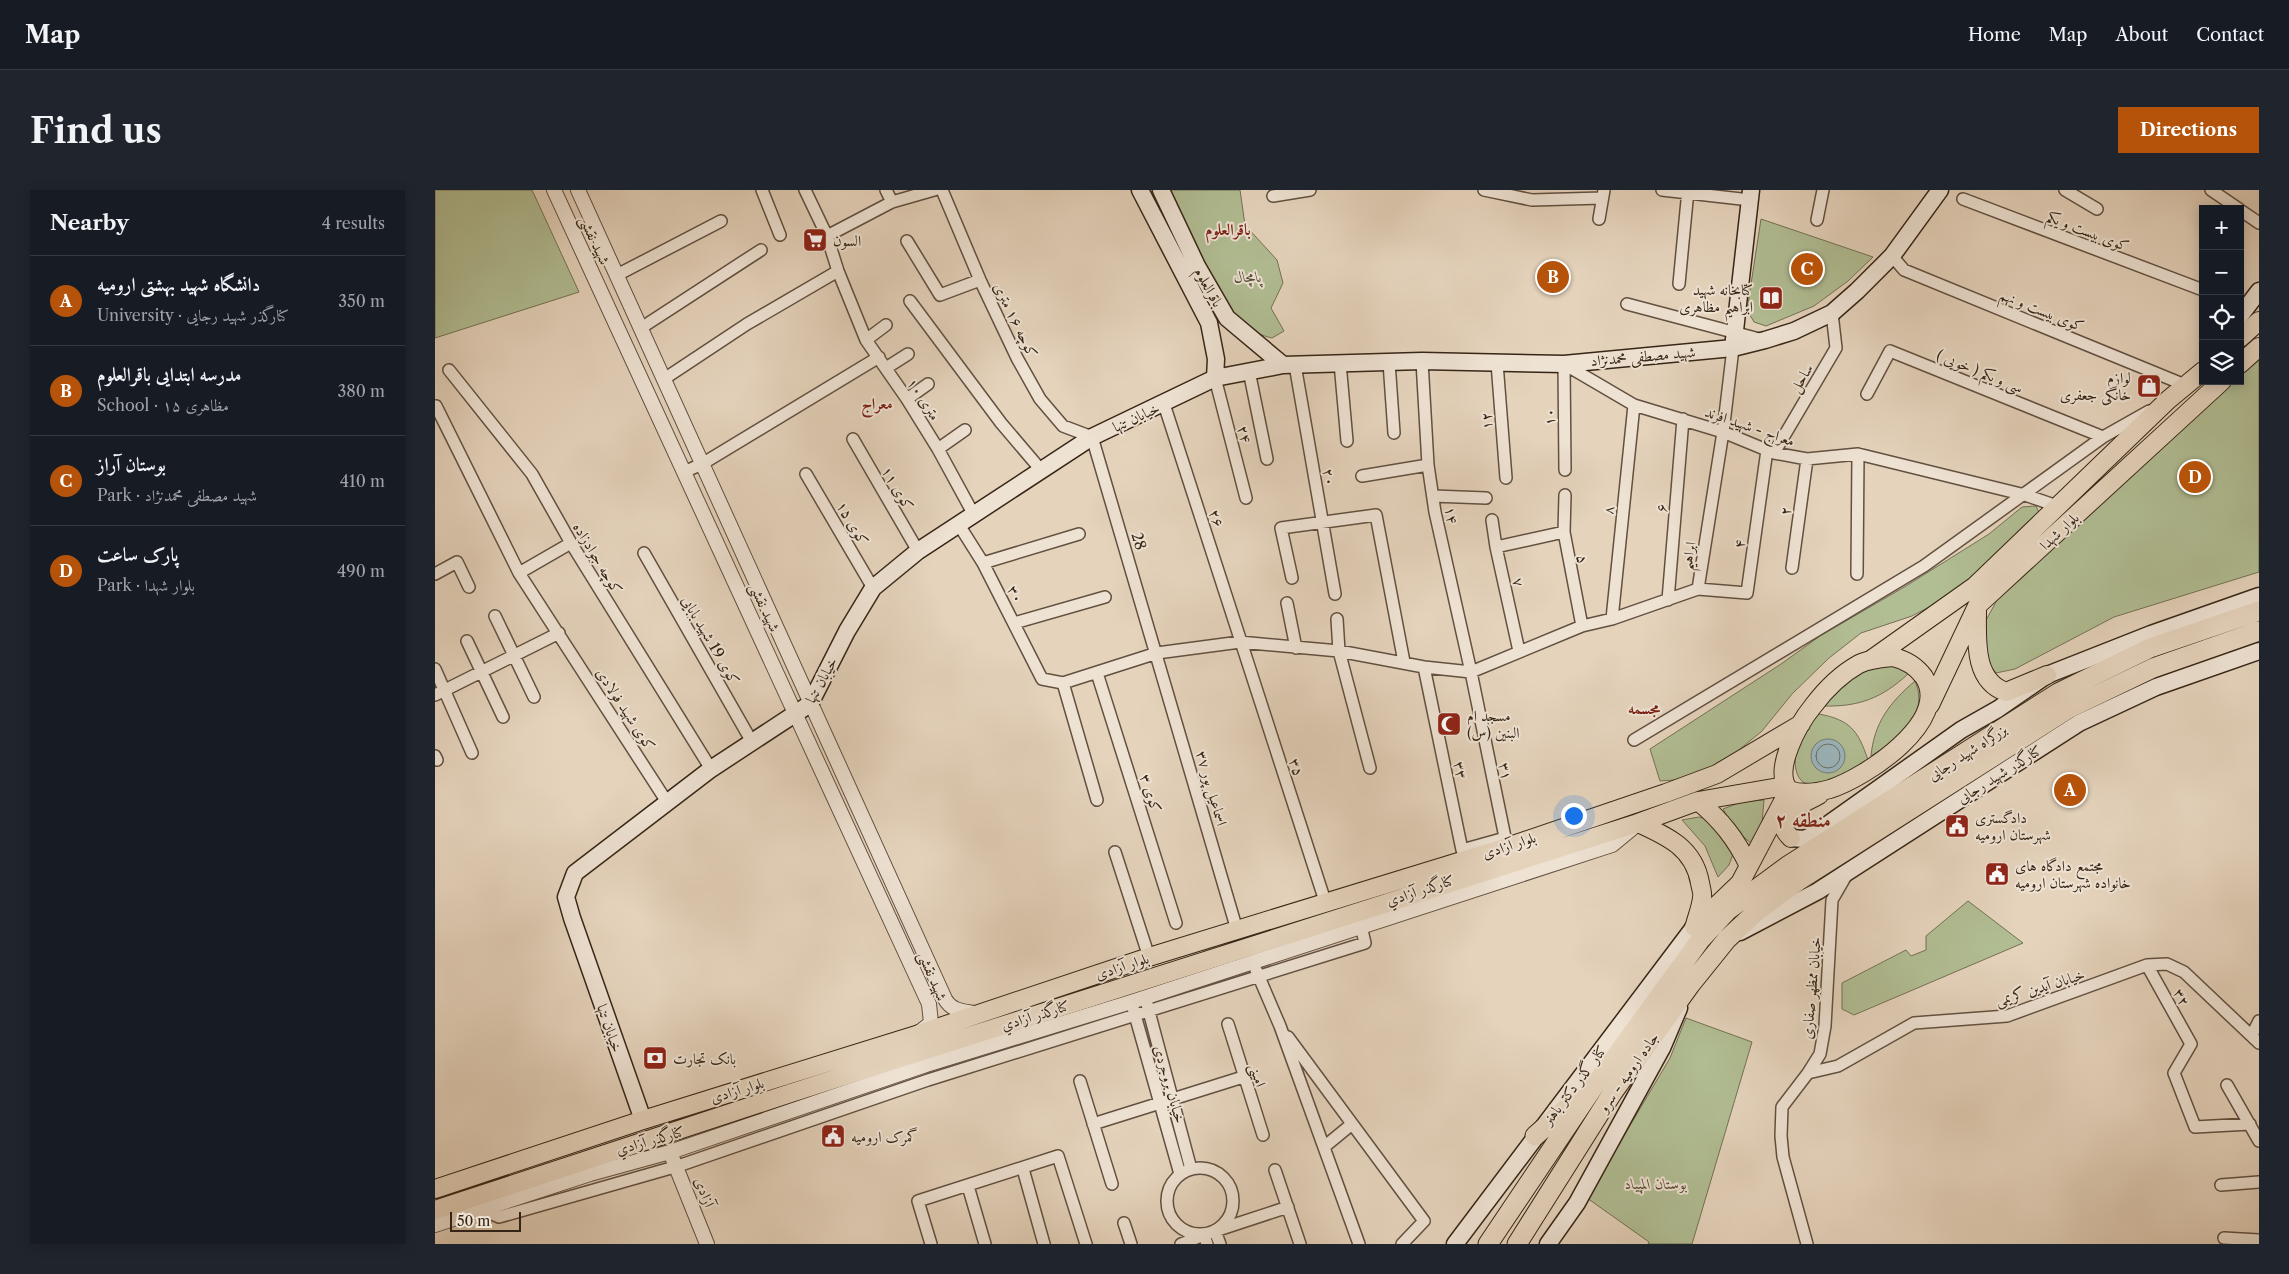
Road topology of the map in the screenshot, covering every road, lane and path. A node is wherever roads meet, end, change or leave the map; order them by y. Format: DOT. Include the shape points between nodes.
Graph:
graph roads {
  1 [pos="554,190"];
  2 [pos="577,190"];
  3 [pos="762,190"];
  4 [pos="805,190"];
  5 [pos="886,190"];
  6 [pos="934,190"];
  7 [pos="942,190"];
  8 [pos="1140,190"];
  9 [pos="1161,190"];
  10 [pos="1306,190"];
  11 [pos="1484,190"];
  12 [pos="1662,190"];
  13 [pos="1823,190"];
  14 [pos="1940,190"];
  15 [pos="2065,190"];
  16 [pos="2211,190"];
  17 [pos="1687,192"];
  18 [pos="1603,194"];
  19 [pos="1532,195"];
  20 [pos="1751,195"];
  21 [pos="1273,196"];
  22 [pos="1963,199"];
  23 [pos="892,202"];
  24 [pos="2233,205"];
  25 [pos="2097,209"];
  26 [pos="2244,212"];
  27 [pos="1599,219"];
  28 [pos="1817,220"];
  29 [pos="721,221"];
  30 [pos="2259,223"];
  31 [pos="780,235"];
  32 [pos="827,236"];
  33 [pos="907,241"];
  34 [pos="761,250"];
  35 [pos="1892,256"];
  36 [pos="837,271"];
  37 [pos="617,275"];
  38 [pos="981,280"];
  39 [pos="1679,284"];
  40 [pos="2199,288"];
  41 [pos="2259,291"];
  42 [pos="911,301"];
  43 [pos="1627,304"];
  44 [pos="2244,307"];
  45 [pos="1832,313"];
  46 [pos="2259,321"];
  47 [pos="885,326"];
  48 [pos="641,328"];
  49 [pos="2244,334"];
  50 [pos="866,340"];
  51 [pos="1734,340"];
  52 [pos="2259,347"];
  53 [pos="908,354"];
  54 [pos="879,357"];
  55 [pos="2244,360"];
  56 [pos="1421,361"];
  57 [pos="1389,362"];
  58 [pos="1497,362"];
  59 [pos="1340,363"];
  60 [pos="1564,364"];
  61 [pos="1289,365"];
  62 [pos="886,368"];
  63 [pos="449,370"];
  64 [pos="1249,371"];
  65 [pos="2199,374"];
  66 [pos="1215,378"];
  67 [pos="664,379"];
  68 [pos="928,384"];
  69 [pos="2185,385"];
  70 [pos="2218,385"];
  71 [pos="1867,394"];
  72 [pos="907,398"];
  73 [pos="2168,400"];
  74 [pos="1164,404"];
  75 [pos="1634,405"];
  76 [pos="435,406"];
  77 [pos="1683,419"];
  78 [pos="965,430"];
  79 [pos="1723,432"];
  80 [pos="1394,433"];
  81 [pos="1092,437"];
  82 [pos="2103,437"];
  83 [pos="853,439"];
  84 [pos="1347,441"];
  85 [pos="938,449"];
  86 [pos="1771,452"];
  87 [pos="1858,454"];
  88 [pos="1807,459"];
  89 [pos="1267,460"];
  90 [pos="702,464"];
  91 [pos="1428,465"];
  92 [pos="1041,470"];
  93 [pos="1565,470"];
  94 [pos="684,472"];
  95 [pos="806,474"];
  96 [pos="1362,476"];
  97 [pos="1506,478"];
  98 [pos="1565,495"];
  99 [pos="2025,495"];
  100 [pos="1433,496"];
  101 [pos="1246,498"];
  102 [pos="1486,498"];
  103 [pos="2057,506"];
  104 [pos="974,515"];
  105 [pos="1492,520"];
  106 [pos="1323,522"];
  107 [pos="959,525"];
  108 [pos="1564,532"];
  109 [pos="1079,534"];
  110 [pos="571,543"];
  111 [pos="1496,547"];
  112 [pos="918,551"];
  113 [pos="644,553"];
  114 [pos="983,563"];
  115 [pos="1792,568"];
  116 [pos="519,573"];
  117 [pos="435,574"];
  118 [pos="1857,574"];
  119 [pos="1293,578"];
  120 [pos="469,586"];
  121 [pos="873,588"];
  122 [pos="1699,589"];
  123 [pos="1335,594"];
  124 [pos="2259,596"];
  125 [pos="1105,597"];
  126 [pos="1668,600"];
  127 [pos="1287,602"];
  128 [pos="1977,606"];
  129 [pos="2256,612"];
  130 [pos="495,616"];
  131 [pos="1337,619"];
  132 [pos="1612,619"];
  133 [pos="1014,623"];
  134 [pos="1581,626"];
  135 [pos="2259,631"];
  136 [pos="559,632"];
  137 [pos="467,641"];
  138 [pos="1240,642"];
  139 [pos="1296,648"];
  140 [pos="1339,651"];
  141 [pos="1519,651"];
  142 [pos="2259,651"];
  143 [pos="1157,653"];
  144 [pos="515,655"];
  145 [pos="1872,659"];
  146 [pos="1404,662"];
  147 [pos="1424,667"];
  148 [pos="435,669"];
  149 [pos="482,672"];
  150 [pos="1471,672"];
  151 [pos="1097,673"];
  152 [pos="2047,675"];
  153 [pos="1063,683"];
  154 [pos="440,693"];
  155 [pos="534,697"];
  156 [pos="810,704"];
  157 [pos="1930,705"];
  158 [pos="797,714"];
  159 [pos="503,717"];
  160 [pos="1801,724"];
  161 [pos="1634,740"];
  162 [pos="752,742"];
  163 [pos="472,753"];
  164 [pos="1370,768"];
  165 [pos="711,769"];
  166 [pos="1787,788"];
  167 [pos="1830,789"];
  168 [pos="1097,800"];
  169 [pos="1698,801"];
  170 [pos="667,802"];
  171 [pos="1638,823"];
  172 [pos="1791,838"];
  173 [pos="1506,842"];
  174 [pos="1115,852"];
  175 [pos="1749,866"];
  176 [pos="1849,871"];
  177 [pos="1817,891"];
  178 [pos="1832,900"];
  179 [pos="1325,901"];
  180 [pos="1756,912"];
  181 [pos="1177,923"];
  182 [pos="1361,926"];
  183 [pos="1237,930"];
  184 [pos="1697,933"];
  185 [pos="1727,939"];
  186 [pos="1149,957"];
  187 [pos="1253,961"];
  188 [pos="2147,965"];
  189 [pos="1258,976"];
  190 [pos="1689,985"];
  191 [pos="1135,992"];
  192 [pos="949,1006"];
  193 [pos="1149,1011"];
  194 [pos="931,1012"];
  195 [pos="979,1014"];
  196 [pos="1135,1016"];
  197 [pos="2259,1021"];
  198 [pos="1227,1024"];
  199 [pos="1280,1026"];
  200 [pos="916,1034"];
  201 [pos="2255,1039"];
  202 [pos="1808,1073"];
  203 [pos="1243,1077"];
  204 [pos="1080,1081"];
  205 [pos="1597,1082"];
  206 [pos="2227,1085"];
  207 [pos="1165,1101"];
  208 [pos="793,1111"];
  209 [pos="643,1120"];
  210 [pos="1093,1124"];
  211 [pos="1352,1124"];
  212 [pos="2250,1124"];
  213 [pos="799,1126"];
  214 [pos="1263,1134"];
  215 [pos="1535,1136"];
  216 [pos="2259,1141"];
  217 [pos="1323,1147"];
  218 [pos="670,1152"];
  219 [pos="678,1166"];
  220 [pos="1023,1169"];
  221 [pos="1191,1169"];
  222 [pos="1275,1170"];
  223 [pos="590,1174"];
  224 [pos="1180,1174"];
  225 [pos="2259,1182"];
  226 [pos="1112,1184"];
  227 [pos="2221,1185"];
  228 [pos="968,1186"];
  229 [pos="435,1189"];
  230 [pos="595,1190"];
  231 [pos="1288,1207"];
  232 [pos="481,1209"];
  233 [pos="435,1210"];
  234 [pos="1124,1223"];
  235 [pos="435,1225"];
  236 [pos="1215,1231"];
  237 [pos="2225,1238"];
  238 [pos="1205,1239"];
  239 [pos="2259,1240"];
  240 [pos="707,1244"];
  241 [pos="931,1244"];
  242 [pos="985,1244"];
  243 [pos="1042,1244"];
  244 [pos="1086,1244"];
  245 [pos="1131,1244"];
  246 [pos="1181,1244"];
  247 [pos="1220,1244"];
  248 [pos="1300,1244"];
  249 [pos="1359,1244"];
  250 [pos="1402,1244"];
  251 [pos="1455,1244"];
  252 [pos="1489,1244"];
  253 [pos="1517,1244"];
  254 [pos="1548,1244"];
  255 [pos="1807,1244"];
  1 -- 94 [label="street, شهید نقشی"];
  2 -- 37 [label="street, شهید نقشی"];
  3 -- 31 [label="street"];
  4 -- 32 [label="street, ۱۰ متری"];
  5 -- 23 [label="street"];
  6 -- 23 [label="street"];
  7 -- 38 [label="street, کوچه ۱۶ متری"];
  8 -- 66 [label="main road, باقرالعلوم" via="1209,323 1216,359"];
  9 -- 61 [label="main road, باقرالعلوم" via="1197,266 1227,318"];
  10 -- 21 [label="street"];
  11 -- 19 [label="street"];
  12 -- 17 [label="street"];
  13 -- 28 [label="street"];
  14 -- 35 [label="main road, شهید مصطفی محمدنژاد"];
  15 -- 25 [label="street"];
  16 -- 24 [label="street"];
  17 -- 20 [label="street"];
  17 -- 39 [label="street"];
  18 -- 19 [label="street"];
  18 -- 27 [label="street"];
  20 -- 51 [label="main road"];
  22 -- 40 [label="street, کوی بیست و یکم"];
  23 -- 32 [label="street"];
  26 -- 30 [label="street"];
  29 -- 37 [label="street"];
  32 -- 36 [label="street, ۱۰ متری"];
  33 -- 38 [label="street" via="941,295"];
  34 -- 48 [label="street"];
  35 -- 45 [label="main road, شهید مصطفی محمدنژاد"];
  35 -- 69 [label="street, کوی بیست و نهم" via="1904,270"];
  36 -- 50 [label="street, ۱۰ متری"];
  36 -- 67 [label="street" via="747,324"];
  37 -- 48 [label="street, شهید نقشی"];
  38 -- 81 [label="street, کوچه ۱۶ متری" via="1040,399 1063,426"];
  41 -- 44 [label="main road"];
  42 -- 92 [label="street" via="1001,423"];
  43 -- 51 [label="street"];
  45 -- 51 [label="main road, شهید مصطفی محمدنژاد" via="1765,340"];
  45 -- 86 [label="street, ساحل" via="1836,348"];
  46 -- 49 [label="main road"];
  47 -- 50 [label="street"];
  48 -- 67 [label="street, شهید نقشی"];
  50 -- 54 [label="street, ۱۰ متری"];
  51 -- 60 [label="main road, شهید مصطفی محمدنژاد"];
  51 -- 79 [label="street, ابراهیم"];
  52 -- 55 [label="main road"];
  53 -- 62 [label="street"];
  54 -- 62 [label="street, ۱۰ متری"];
  54 -- 90 [label="street"];
  56 -- 57 [label="main road, شهید مصطفی محمدنژاد"];
  56 -- 58 [label="main road, شهید مصطفی محمدنژاد"];
  56 -- 91 [label="street, ۱۴"];
  57 -- 59 [label="main road, شهید مصطفی محمدنژاد"];
  57 -- 80 [label="street"];
  58 -- 60 [label="main road, شهید مصطفی محمدنژاد"];
  58 -- 97 [label="street, ۱۲"];
  59 -- 61 [label="main road, شهید مصطفی محمدنژاد"];
  59 -- 84 [label="street"];
  60 -- 75 [label="street, معراج - شهید افرند"];
  60 -- 93 [label="street, ۱۰"];
  61 -- 64 [label="main road, خیابان تنها"];
  61 -- 106 [label="street, ۲۰"];
  62 -- 72 [label="street, ۱۰ متری"];
  63 -- 110 [label="street, کوچه جوادزاده" via="531,474"];
  64 -- 66 [label="main road, خیابان تنها"];
  64 -- 89 [label="street"];
  65 -- 69 [label="main road, بلوار شهدا"];
  66 -- 74 [label="main road, خیابان تنها"];
  66 -- 101 [label="street, ۲۴"];
  67 -- 90 [label="street, شهید نقشی"];
  68 -- 72 [label="street"];
  69 -- 73 [label="main road, بلوار شهدا"];
  70 -- 128 [label="main road, بلوار شهدا"];
  71 -- 82 [label="street, سی و یکم ( خویی )" via="1890,351"];
  72 -- 85 [label="street, ۱۰ متری"];
  73 -- 82 [label="street"];
  73 -- 103 [label="main road, بلوار شهدا"];
  74 -- 81 [label="main road, خیابان تنها"];
  74 -- 138 [label="street, ۲۶"];
  75 -- 77 [label="street, معراج - شهید افرند"];
  75 -- 132 [label="street, ۸"];
  76 -- 116 [label="street, کوی شهید فولادی"];
  77 -- 79 [label="street, معراج - شهید افرند"];
  77 -- 126 [label="street, ۶"];
  78 -- 85 [label="street"];
  79 -- 86 [label="street, معراج - شهید افرند"];
  79 -- 122 [label="street, ابراهیم"];
  81 -- 92 [label="main road, خیابان تنها"];
  81 -- 143 [label="street, 28"];
  82 -- 99 [label="street"];
  83 -- 112 [label="street, کوی ۱۱"];
  85 -- 104 [label="street, ۱۰ متری"];
  86 -- 88 [label="street, معراج - شهید افرند"];
  86 -- 122 [label="street, ۴" via="1747,593"];
  87 -- 88 [label="street, معراج - شهید افرند"];
  87 -- 99 [label="street, معراج - شهید افرند"];
  87 -- 118 [label="street"];
  88 -- 115 [label="street, ۲"];
  90 -- 94 [label="street"];
  90 -- 156 [label="street, شهید نقشی"];
  91 -- 96 [label="street"];
  91 -- 100 [label="street, ۱۴"];
  92 -- 104 [label="main road, خیابان تنها"];
  94 -- 158 [label="street, شهید نقشی"];
  95 -- 121 [label="street, کوی ۱۵"];
  98 -- 108 [label="street, ۵"];
  99 -- 103 [label="street, معراج - شهید افرند"];
  99 -- 161 [label="street" via="1924,566"];
  100 -- 102 [label="street"];
  100 -- 150 [label="street, ۱۴"];
  103 -- 145 [label="main road, بلوار شهدا" via="1975,586"];
  104 -- 107 [label="main road, خیابان تنها"];
  105 -- 111 [label="street, ۷"];
  106 -- 119 [label="street" via="1281,528"];
  106 -- 123 [label="street, ۲۰"];
  106 -- 146 [label="street" via="1376,515"];
  107 -- 112 [label="main road, خیابان تنها"];
  107 -- 114 [label="street, ۳۰"];
  108 -- 111 [label="street"];
  108 -- 134 [label="street, ۵"];
  109 -- 114 [label="street"];
  110 -- 116 [label="street"];
  110 -- 165 [label="street, کوچه جوادزاده"];
  111 -- 141 [label="street, ۷"];
  112 -- 121 [label="main road, خیابان تنها"];
  113 -- 162 [label="street, کوی 19 شهید بابایی"];
  114 -- 133 [label="street, ۳۰"];
  116 -- 136 [label="street, کوی شهید فولادی"];
  117 -- 120 [label="street" via="457,562"];
  121 -- 156 [label="main road, خیابان تنها"];
  122 -- 126 [label="street, ابراهیم"];
  124 -- 152 [label="main road"];
  125 -- 133 [label="street"];
  126 -- 132 [label="street, ابراهیم"];
  127 -- 139 [label="street"];
  128 -- 152 [label="main road" via="1980,662 1993,685 2006,692"];
  128 -- 157 [label="main road, بلوار شهدا"];
  129 -- 184 [label="highway, بزرگراه شهید رجایی" via="2150,648 2058,693 1789,866"];
  130 -- 144 [label="street"];
  131 -- 140 [label="street"];
  132 -- 134 [label="street, ابراهیم"];
  133 -- 153 [label="street, ۳۰" via="1042,679"];
  134 -- 141 [label="street, ابراهیم"];
  135 -- 180 [label="highway, بزرگراه شهید رجایی" via="2153,668 2068,709 1798,881"];
  136 -- 144 [label="street"];
  136 -- 170 [label="street, کوی شهید فولادی"];
  137 -- 149 [label="street"];
  138 -- 139 [label="street"];
  138 -- 143 [label="street"];
  138 -- 179 [label="street, ۳۵"];
  139 -- 140 [label="street"];
  140 -- 146 [label="street"];
  140 -- 164 [label="street"];
  141 -- 150 [label="street, ابراهیم"];
  142 -- 176 [label="main road, کنارگذر شهید رجایی" via="2156,687 2079,723"];
  143 -- 151 [label="street"];
  143 -- 183 [label="street, اسماعیل پور ۳۷"];
  144 -- 149 [label="street"];
  144 -- 155 [label="street"];
  145 -- 157 [label="main road" via="1893,657 1912,664 1926,680"];
  145 -- 160 [label="main road, بلوار شهدا" via="1861,663 1830,687"];
  146 -- 147 [label="street"];
  147 -- 150 [label="street"];
  147 -- 173 [label="street, ۳۳" via="1462,850"];
  148 -- 154 [label="street"];
  149 -- 154 [label="street"];
  149 -- 159 [label="street"];
  150 -- 173 [label="street, ۳۱"];
  151 -- 153 [label="street"];
  151 -- 181 [label="street, کوی ۳"];
  152 -- 172 [label="main road" via="1961,730 1813,835 1804,839"];
  153 -- 168 [label="street"];
  154 -- 163 [label="street"];
  156 -- 158 [label="main road, خیابان تنها"];
  156 -- 192 [label="street, شهید نقشی"];
  157 -- 167 [label="main road, بلوار شهدا" via="1925,717 1901,745 1869,768"];
  158 -- 162 [label="main road, خیابان تنها"];
  158 -- 194 [label="street, شهید نقشی"];
  160 -- 166 [label="main road, بلوار شهدا" via="1784,764 1783,779"];
  160 -- 173 [label="main road, بلوار آزادی" via="1717,774"];
  162 -- 165 [label="main road, خیابان تنها"];
  165 -- 170 [label="main road, خیابان تنها"];
  166 -- 167 [label="main road, بلوار آزادی" via="1805,794"];
  166 -- 169 [label="main road, بلوار آزادی"];
  166 -- 175 [label="main road"];
  167 -- 172 [label="main road, بلوار شهدا" via="1787,813 1784,826"];
  169 -- 171 [label="main road, بلوار آزادی"];
  169 -- 175 [label="main road" via="1726,827"];
  170 -- 209 [label="main road, خیابان تنها" via="575,873 566,897"];
  171 -- 182 [label="street, کنارگذر آزادي" via="1612,846"];
  171 -- 184 [label="main road" via="1668,836 1693,861 1703,898"];
  171 -- 191 [label="main road, بلوار آزادی"];
  173 -- 179 [label="main road, بلوار آزادی"];
  174 -- 186 [label="street"];
  175 -- 184 [label="main road" via="1740,883"];
  176 -- 177 [label="main road, کنارگذر شهید رجایی"];
  176 -- 178 [label="street"];
  177 -- 178 [label="street"];
  177 -- 185 [label="main road, کنارگذر شهید رجایی"];
  178 -- 202 [label="street, خیابان ممظهر صفاری" via="1825,1026 1820,1054"];
  179 -- 183 [label="main road, بلوار آزادی"];
  180 -- 185 [label="highway, جاده ارومیه - سرو"];
  182 -- 187 [label="street, کنارگذر آزادي"];
  182 -- 189 [label="street" via="1365,943"];
  183 -- 186 [label="main road, بلوار آزادی"];
  184 -- 205 [label="highway, جاده ارومیه - سرو"];
  184 -- 215 [label="main road, کنار گذر دکتر باهنر"];
  185 -- 190 [label="highway, جاده ارومیه - سرو"];
  186 -- 195 [label="main road, بلوار آزادی"];
  187 -- 189 [label="street"];
  187 -- 191 [label="street, کنارگذر آزادي"];
  188 -- 201 [label="street, خیابان آیدین کریمی" via="2167,964 2184,972"];
  188 -- 202 [label="street, خیابان آیدین کریمی" via="2007,1016 1914,1023 1838,1066"];
  188 -- 212 [label="street, ۳۲" via="2191,1044 2174,1073 2195,1127"];
  189 -- 193 [label="street"];
  189 -- 199 [label="street"];
  190 -- 253 [label="highway, جاده ارومیه - سرو" via="1613,1092"];
  190 -- 254 [label="main road" via="1662,1048 1577,1204"];
  191 -- 193 [label="street, خیابان بروجردی"];
  191 -- 196 [label="street, خیابان بروجردی"];
  191 -- 208 [label="street, کنارگذر آزادي"];
  191 -- 233 [label="main road, بلوار آزادی" via="649,1138"];
  192 -- 194 [label="street" via="945,1013"];
  192 -- 195 [label="street, شهید نقشی"];
  193 -- 196 [label="street"];
  193 -- 207 [label="street, خیابان بروجردی"];
  194 -- 200 [label="street, شهید نقشی" via="931,1023"];
  195 -- 200 [label="main road, بلوار آزادی"];
  196 -- 207 [label="street, خیابان بروجردی"];
  196 -- 213 [label="street" via="928,1080"];
  197 -- 201 [label="street"];
  198 -- 203 [label="street, امینی"];
  199 -- 211 [label="street"];
  199 -- 217 [label="street"];
  200 -- 209 [label="main road, بلوار آزادی"];
  202 -- 255 [label="street, خیابان ممظهر صفاری" via="1782,1107 1781,1136 1783,1157"];
  203 -- 207 [label="street"];
  203 -- 214 [label="street, امینی"];
  204 -- 210 [label="street"];
  205 -- 215 [label="highway"];
  205 -- 252 [label="highway, جاده ارومیه - سرو"];
  206 -- 212 [label="street"];
  207 -- 210 [label="street"];
  207 -- 221 [label="street, خیابان بروجردی"];
  207 -- 224 [label="street, خیابان بروجردی"];
  208 -- 213 [label="street"];
  208 -- 218 [label="street, کنارگذر آزادي"];
  209 -- 229 [label="main road, بلوار آزادی"];
  210 -- 226 [label="street"];
  211 -- 217 [label="street"];
  211 -- 250 [label="street" via="1423,1221"];
  212 -- 216 [label="street"];
  213 -- 219 [label="street"];
  215 -- 251 [label="main road, کنار گذر دکتر باهنر"];
  217 -- 249 [label="street"];
  218 -- 219 [label="street, آزادی"];
  218 -- 223 [label="street, کنارگذر آزادي"];
  219 -- 230 [label="street"];
  219 -- 240 [label="street, آزادی"];
  220 -- 228 [label="street"];
  220 -- 243 [label="street"];
  220 -- 244 [label="street" via="1058,1156"];
  221 -- 224 [label="street"];
  221 -- 236 [label="street" via="1213,1170 1231,1189 1233,1205 1230,1216"];
  222 -- 231 [label="street"];
  223 -- 230 [label="street"];
  223 -- 232 [label="street, کنارگذر آزادي"];
  224 -- 238 [label="street" via="1167,1192 1168,1214 1182,1230"];
  225 -- 227 [label="street"];
  228 -- 241 [label="street" via="918,1201"];
  228 -- 242 [label="street"];
  230 -- 232 [label="street" via="499,1217"];
  231 -- 236 [label="street"];
  231 -- 248 [label="street"];
  232 -- 235 [label="street, کنارگذر آزادي"];
  234 -- 245 [label="street"];
  236 -- 238 [label="street"];
  236 -- 247 [label="street"];
  237 -- 239 [label="street"];
  238 -- 246 [label="street"];
}
